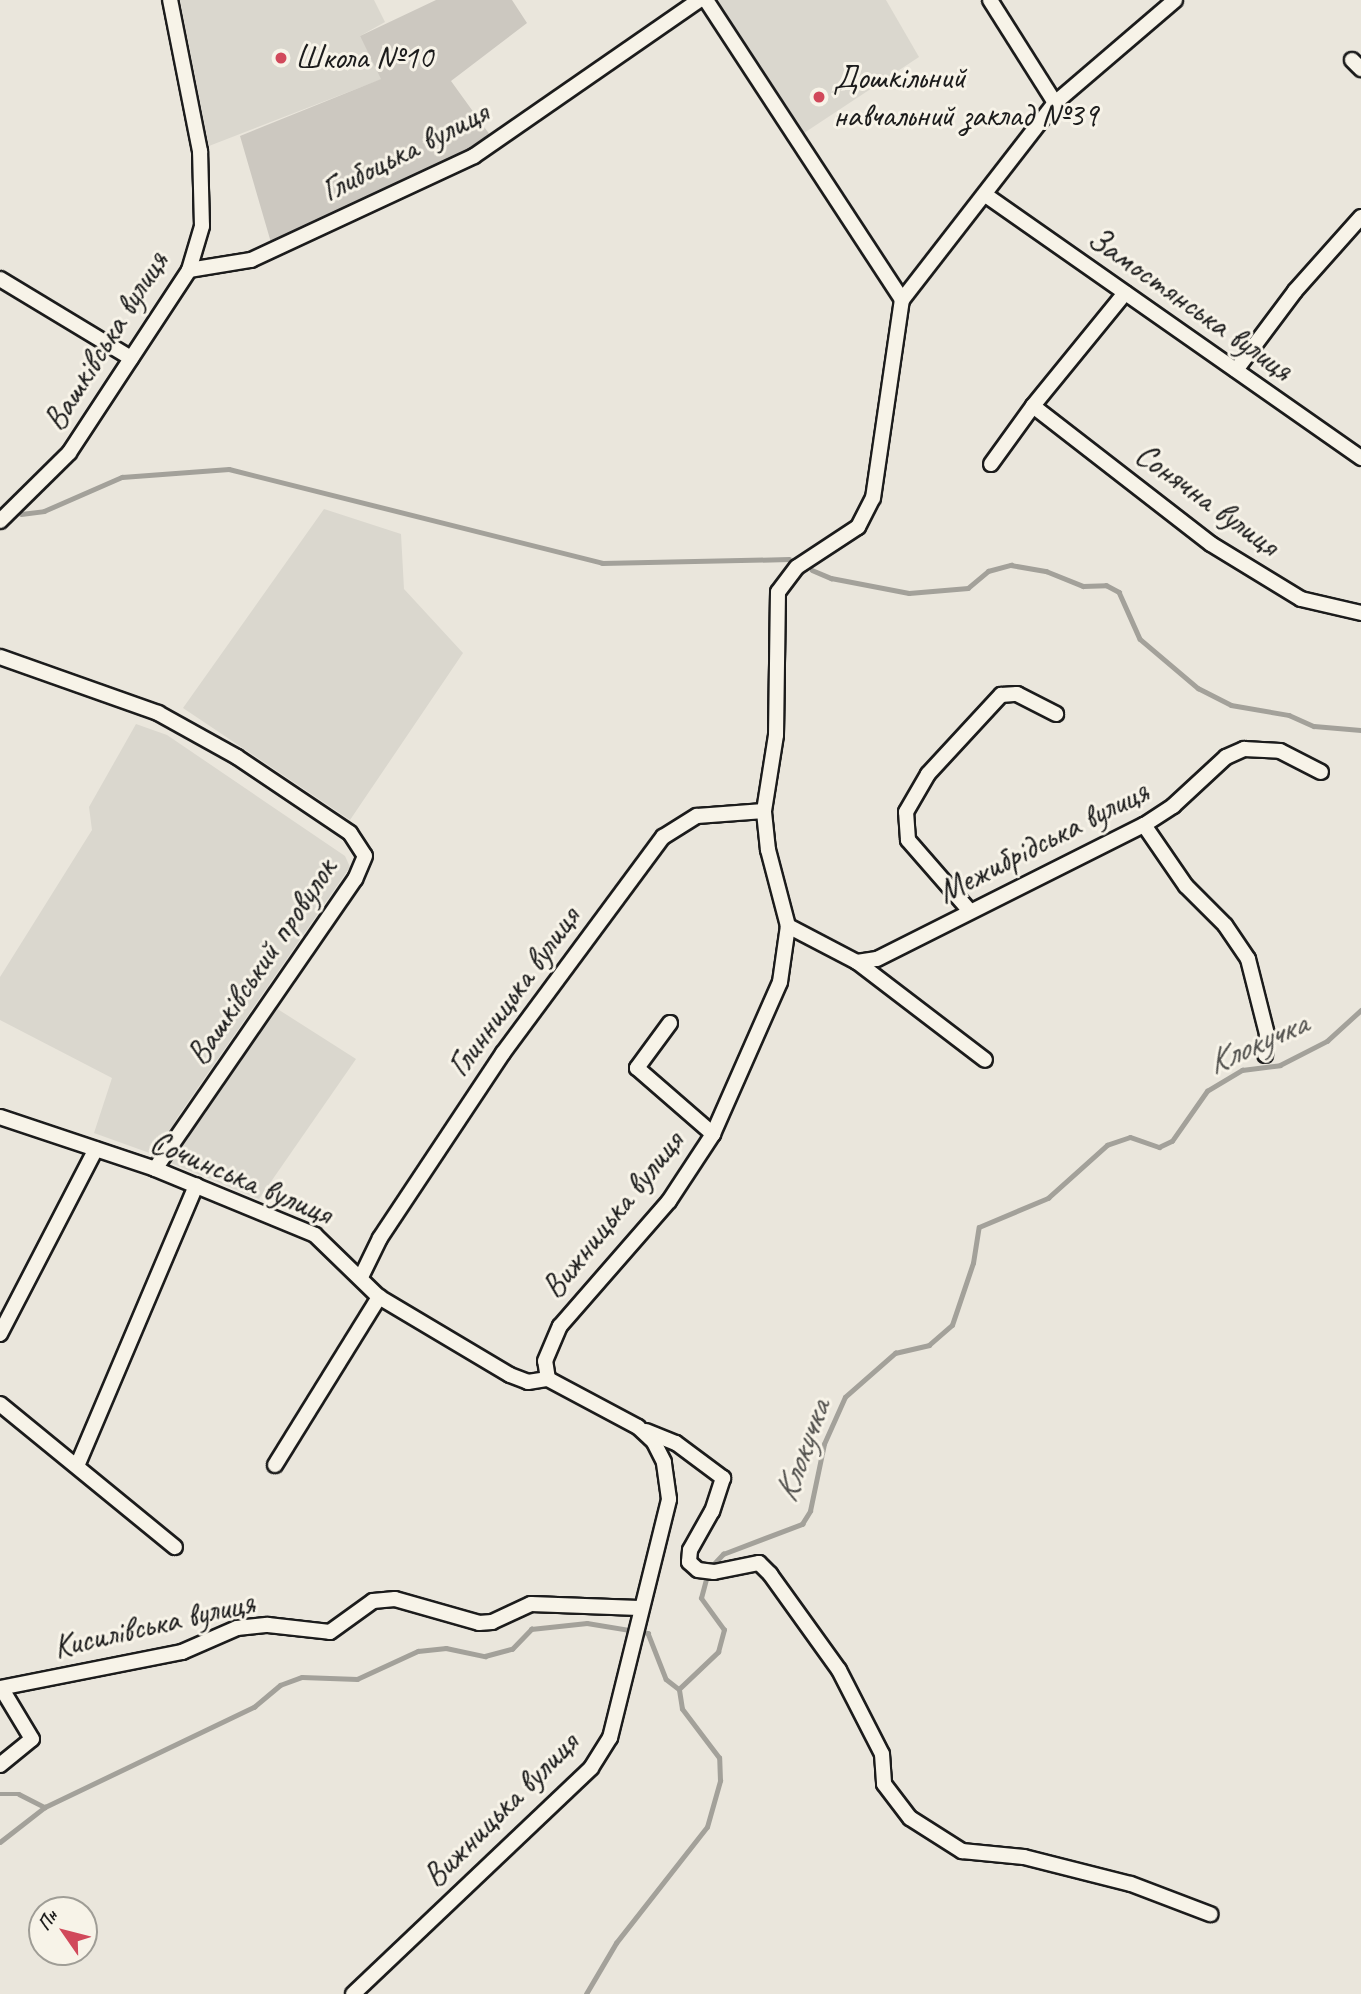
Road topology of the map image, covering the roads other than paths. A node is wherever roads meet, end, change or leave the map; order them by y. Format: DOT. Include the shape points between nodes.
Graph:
graph roads {
  1 [pos="170,0"];
  2 [pos="699,0"];
  3 [pos="706,0"];
  4 [pos="990,0"];
  5 [pos="1175,0"];
  6 [pos="1055,103"];
  7 [pos="987,196"];
  8 [pos="1361,217"];
  9 [pos="189,270"];
  10 [pos="0,279"];
  11 [pos="1125,293"];
  12 [pos="902,300"];
  13 [pos="131,358"];
  14 [pos="1236,370"];
  15 [pos="1033,406"];
  16 [pos="1361,458"];
  17 [pos="991,464"];
  18 [pos="0,521"];
  19 [pos="1361,613"];
  20 [pos="0,657"];
  21 [pos="1056,714"];
  22 [pos="1321,772"];
  23 [pos="764,811"];
  24 [pos="1144,825"];
  25 [pos="969,910"];
  26 [pos="788,926"];
  27 [pos="857,962"];
  28 [pos="670,1023"];
  29 [pos="1265,1055"];
  30 [pos="985,1060"];
  31 [pos="0,1117"];
  32 [pos="713,1134"];
  33 [pos="96,1149"];
  34 [pos="155,1169"];
  35 [pos="196,1185"];
  36 [pos="361,1277"];
  37 [pos="379,1297"];
  38 [pos="0,1334"];
  39 [pos="548,1379"];
  40 [pos="0,1404"];
  41 [pos="638,1427"];
  42 [pos="275,1465"];
  43 [pos="78,1466"];
  44 [pos="175,1547"];
  45 [pos="638,1613"];
  46 [pos="1,1688"];
  47 [pos="0,1765"];
  48 [pos="1210,1914"];
  49 [pos="354,1994"];
  1 -- 9 [label="street, Вашківська вулиця" via="200,151 202,226"];
  2 -- 9 [label="street, Глибоцька вулиця" via="474,156 251,260"];
  3 -- 12 [label="street"];
  4 -- 6 [label="street"];
  5 -- 6 [label="street"];
  6 -- 7 [label="street"];
  7 -- 11 [label="street, Замостянська вулиця"];
  7 -- 12 [label="street"];
  8 -- 14 [label="street" via="1295,291"];
  9 -- 13 [label="street, Вашківська вулиця"];
  10 -- 13 [label="street"];
  11 -- 14 [label="street, Замостянська вулиця"];
  11 -- 15 [label="street"];
  12 -- 23 [label="street, Вижницька вулиця" via="873,498 858,527 797,567 778,592 776,735"];
  13 -- 18 [label="street, Вашківська вулиця" via="103,408 69,453"];
  14 -- 16 [label="street, Замостянська вулиця"];
  15 -- 17 [label="street"];
  15 -- 19 [label="street, Сонячна вулиця" via="1211,544 1301,599"];
  20 -- 34 [label="street, Вашківський провулок" via="159,713 237,757 350,833 365,856 355,879"];
  21 -- 25 [label="street" via="1017,694 1001,695 928,774 906,812 908,839"];
  22 -- 24 [label="street, Межибрідська вулиця" via="1280,751 1244,749 1226,757 1173,806"];
  23 -- 26 [label="street, Вижницька вулиця" via="768,850"];
  23 -- 36 [label="street, Глинницька вулиця" via="697,816 663,837 503,1053 380,1238"];
  24 -- 25 [label="street, Межибрідська вулиця"];
  24 -- 29 [label="street" via="1186,886 1225,925 1248,959 1267,1034"];
  25 -- 27 [label="street, Межибрідська вулиця" via="877,959"];
  26 -- 27 [label="street"];
  26 -- 32 [label="street, Вижницька вулиця" via="780,982"];
  27 -- 30 [label="street"];
  28 -- 32 [label="street" via="637,1069"];
  31 -- 33 [label="street, Сочинська вулиця"];
  32 -- 39 [label="street, Вижницька вулиця" via="668,1201 560,1326 545,1361"];
  33 -- 34 [label="street, Сочинська вулиця"];
  33 -- 38 [label="street"];
  34 -- 35 [label="street, Сочинська вулиця"];
  35 -- 36 [label="street, Сочинська вулиця" via="315,1234"];
  35 -- 43 [label="street"];
  36 -- 37 [label="street, Сочинська вулиця"];
  37 -- 39 [label="street, Сочинська вулиця" via="510,1375 528,1382"];
  37 -- 42 [label="street"];
  39 -- 41 [label="street, Вижницька вулиця"];
  40 -- 43 [label="street"];
  41 -- 45 [label="street, Вижницька вулиця" via="654,1442 664,1462 669,1499"];
  41 -- 48 [label="street" via="676,1443 723,1478 712,1511 690,1550 689,1562 698,1570 715,1572 759,1563 778,1584 839,1671 882,1754 884,1784 910,1818 962,1851 1024,1857 1131,1884"];
  43 -- 44 [label="street"];
  45 -- 46 [label="street, Кисилівська вулиця" via="531,1604 492,1622 479,1623 395,1599 373,1601 330,1632 268,1625 237,1628 182,1652"];
  45 -- 49 [label="street, Вижницька вулиця" via="610,1738 591,1768"];
  46 -- 47 [label="street" via="32,1739"];
}
